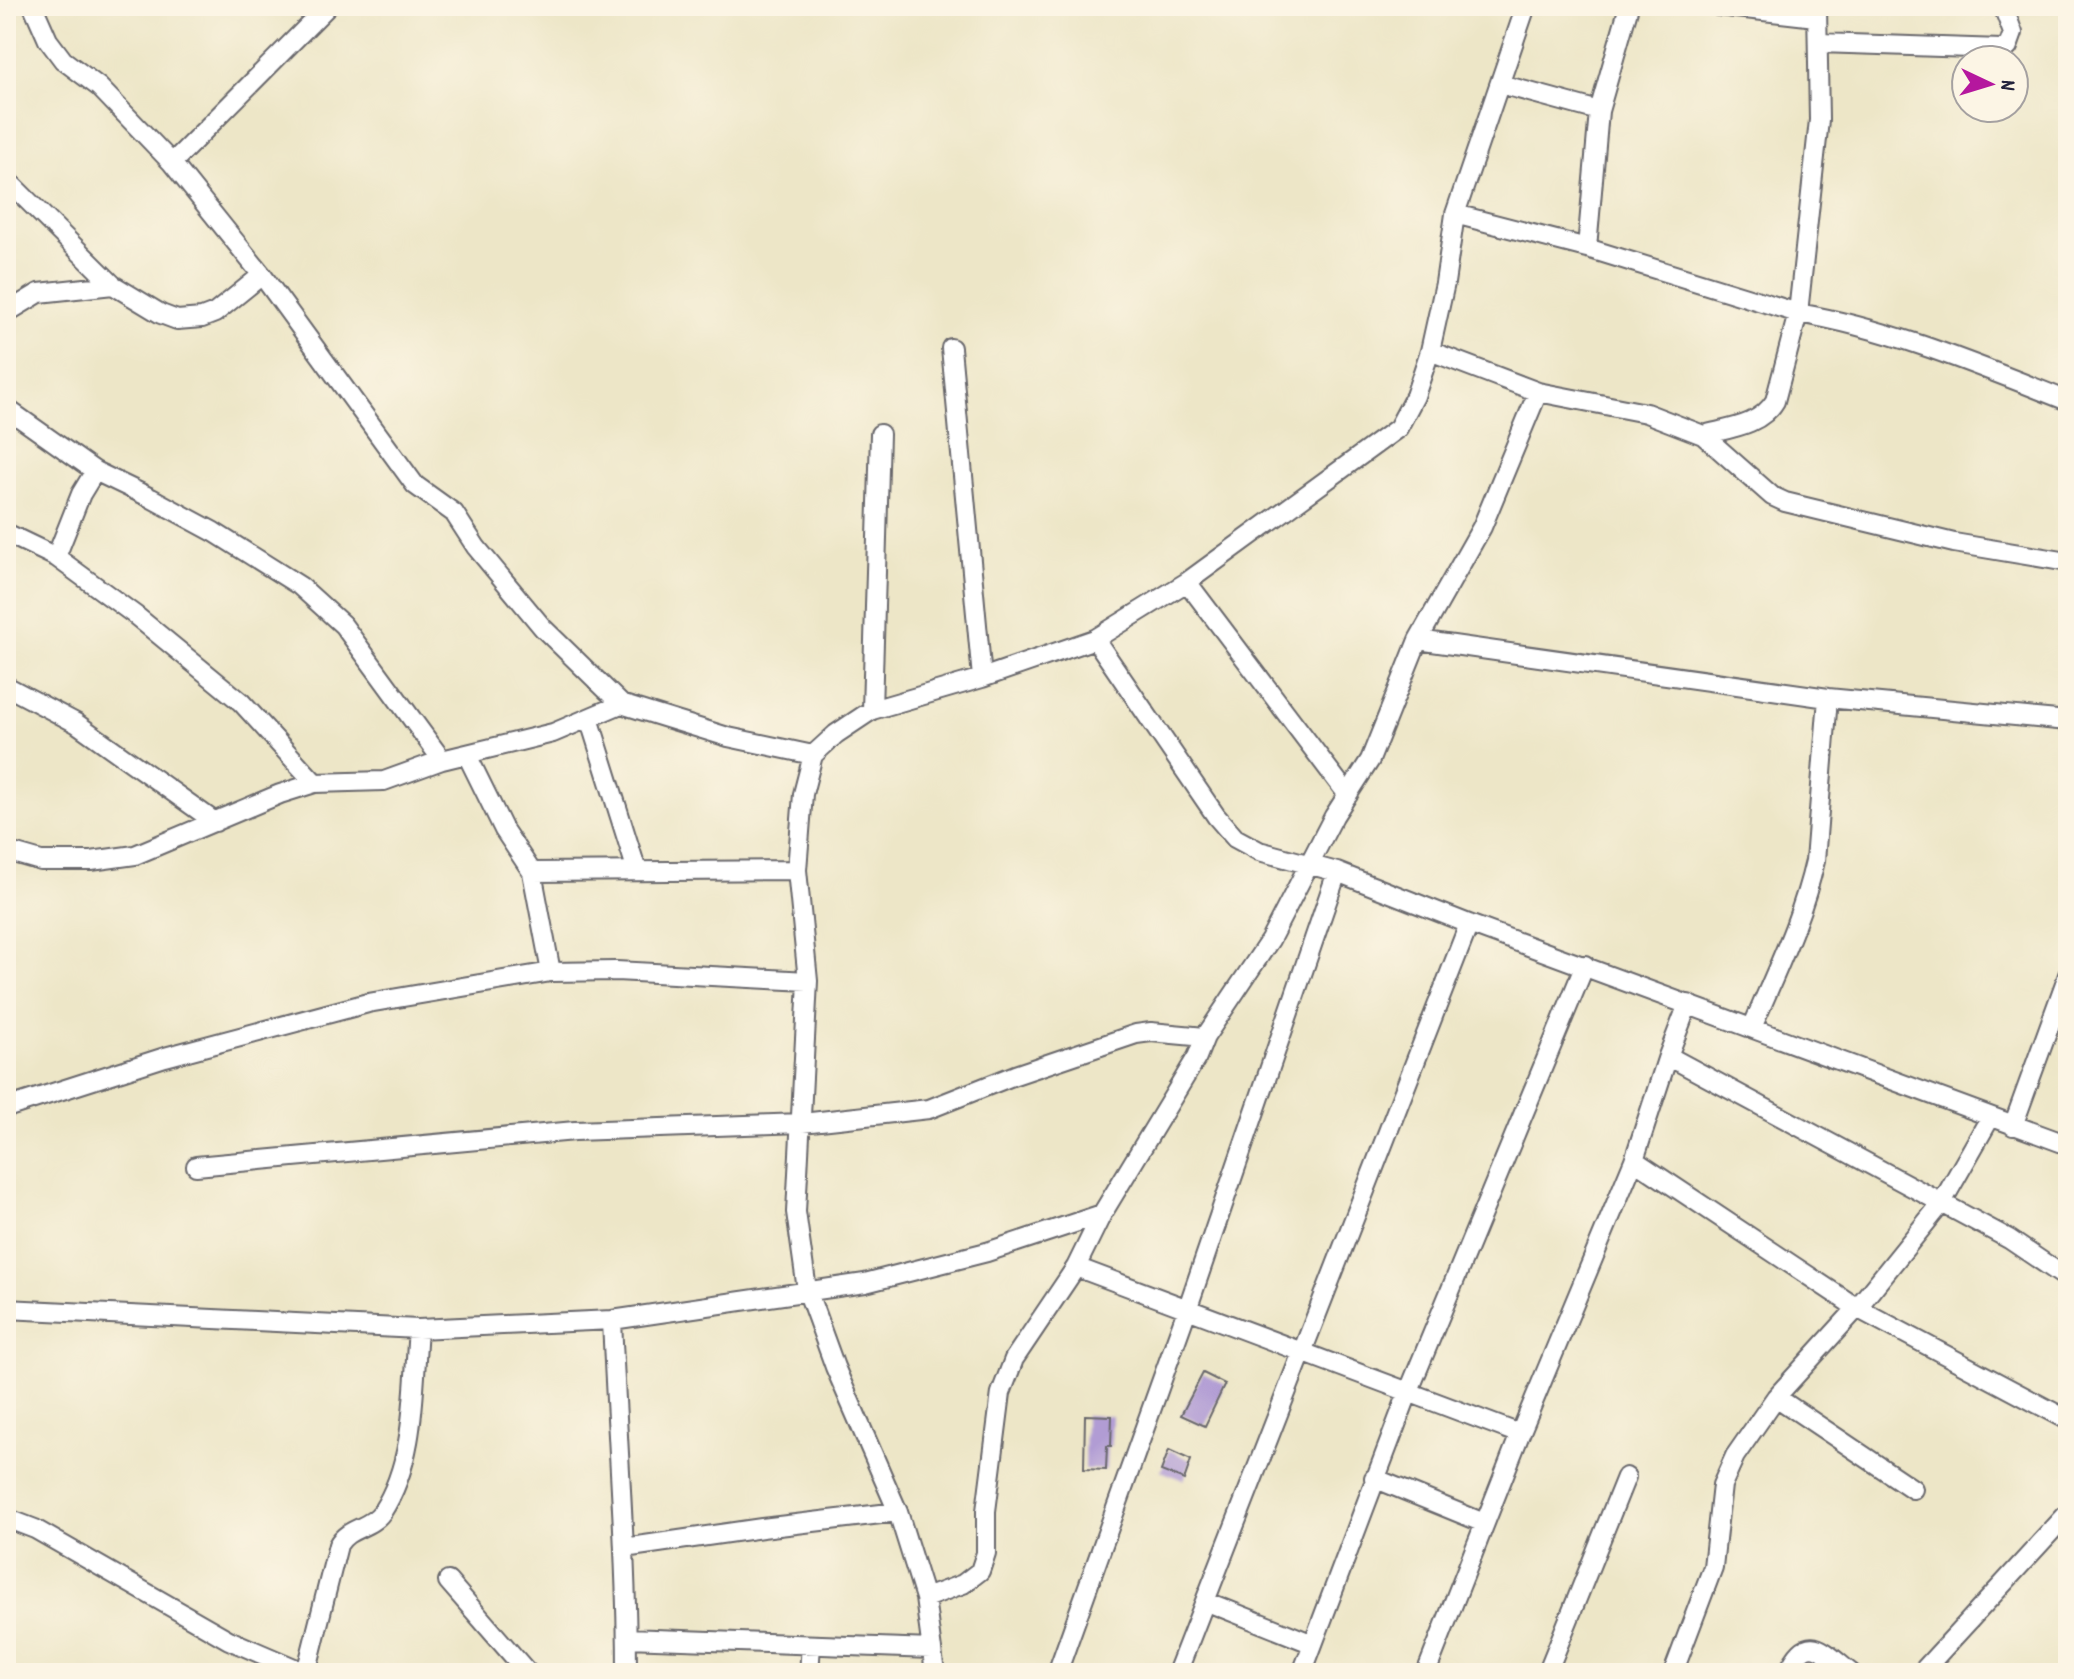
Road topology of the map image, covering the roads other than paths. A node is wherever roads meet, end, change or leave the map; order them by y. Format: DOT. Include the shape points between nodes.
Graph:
graph roads {
  1 [pos="33,6"];
  2 [pos="328,6"];
  3 [pos="1526,6"];
  4 [pos="1629,6"];
  5 [pos="1718,6"];
  6 [pos="2003,6"];
  7 [pos="1816,12"];
  8 [pos="1819,43"];
  9 [pos="1500,84"];
  10 [pos="1599,111"];
  11 [pos="172,163"];
  12 [pos="6,179"];
  13 [pos="1455,214"];
  14 [pos="1587,248"];
  15 [pos="262,275"];
  16 [pos="113,285"];
  17 [pos="6,313"];
  18 [pos="1798,313"];
  19 [pos="951,348"];
  20 [pos="1430,351"];
  21 [pos="1538,392"];
  22 [pos="2068,401"];
  23 [pos="6,408"];
  24 [pos="880,434"];
  25 [pos="1703,435"];
  26 [pos="95,471"];
  27 [pos="6,533"];
  28 [pos="56,557"];
  29 [pos="2068,562"];
  30 [pos="1187,582"];
  31 [pos="1095,639"];
  32 [pos="1418,640"];
  33 [pos="982,678"];
  34 [pos="6,686"];
  35 [pos="1828,698"];
  36 [pos="621,704"];
  37 [pos="872,710"];
  38 [pos="589,718"];
  39 [pos="2068,721"];
  40 [pos="467,755"];
  41 [pos="813,755"];
  42 [pos="442,760"];
  43 [pos="315,783"];
  44 [pos="1348,795"];
  45 [pos="215,822"];
  46 [pos="6,851"];
  47 [pos="1309,865"];
  48 [pos="797,870"];
  49 [pos="637,871"];
  50 [pos="532,872"];
  51 [pos="1337,872"];
  52 [pos="1469,924"];
  53 [pos="1585,965"];
  54 [pos="551,972"];
  55 [pos="2068,975"];
  56 [pos="808,981"];
  57 [pos="2065,994"];
  58 [pos="1688,1004"];
  59 [pos="1752,1028"];
  60 [pos="1205,1037"];
  61 [pos="1668,1056"];
  62 [pos="6,1108"];
  63 [pos="1990,1118"];
  64 [pos="802,1123"];
  65 [pos="2013,1126"];
  66 [pos="2068,1145"];
  67 [pos="1634,1160"];
  68 [pos="196,1166"];
  69 [pos="1941,1204"];
  70 [pos="1102,1214"];
  71 [pos="1076,1267"];
  72 [pos="2068,1279"];
  73 [pos="807,1290"];
  74 [pos="1188,1307"];
  75 [pos="1857,1308"];
  76 [pos="6,1309"];
  77 [pos="612,1320"];
  78 [pos="418,1329"];
  79 [pos="1302,1352"];
  80 [pos="1408,1393"];
  81 [pos="1776,1397"];
  82 [pos="2068,1420"];
  83 [pos="1520,1434"];
  84 [pos="1626,1477"];
  85 [pos="1374,1478"];
  86 [pos="1913,1489"];
  87 [pos="898,1512"];
  88 [pos="2068,1513"];
  89 [pos="6,1518"];
  90 [pos="1484,1523"];
  91 [pos="624,1548"];
  92 [pos="448,1581"];
  93 [pos="925,1598"];
  94 [pos="1205,1601"];
  95 [pos="627,1638"];
  96 [pos="1313,1644"];
  97 [pos="811,1645"];
  98 [pos="932,1649"];
  99 [pos="306,1673"];
  100 [pos="528,1673"];
  101 [pos="627,1673"];
  102 [pos="809,1673"];
  103 [pos="935,1673"];
  104 [pos="1057,1673"];
  105 [pos="1177,1673"];
  106 [pos="1302,1673"];
  107 [pos="1426,1673"];
  108 [pos="1547,1673"];
  109 [pos="1673,1673"];
  110 [pos="1788,1673"];
  111 [pos="1851,1673"];
  112 [pos="1921,1673"];
  1 -- 11 [label="street" via="63,60 99,87"];
  2 -- 11 [label="street"];
  3 -- 9 [label="street"];
  4 -- 10 [label="street"];
  5 -- 7 [label="street"];
  6 -- 8 [label="street" via="2013,33 2002,49"];
  7 -- 8 [label="street"];
  8 -- 18 [label="street" via="1819,120"];
  9 -- 10 [label="street"];
  9 -- 13 [label="street"];
  10 -- 14 [label="street"];
  11 -- 15 [label="street"];
  12 -- 16 [label="street"];
  13 -- 14 [label="street"];
  13 -- 20 [label="street"];
  14 -- 18 [label="street"];
  15 -- 16 [label="street" via="215,313 177,320"];
  15 -- 36 [label="street" via="415,485 454,513 543,628"];
  16 -- 17 [label="street" via="39,293"];
  18 -- 22 [label="street" via="1917,342"];
  18 -- 25 [label="street" via="1768,413"];
  19 -- 33 [label="street"];
  20 -- 21 [label="street"];
  20 -- 30 [label="street" via="1398,428"];
  21 -- 25 [label="street" via="1646,413"];
  21 -- 32 [label="street" via="1482,527"];
  23 -- 26 [label="street"];
  24 -- 37 [label="street"];
  25 -- 29 [label="street" via="1785,502 1954,543"];
  26 -- 28 [label="street"];
  26 -- 42 [label="street" via="214,532 300,586 343,625"];
  27 -- 28 [label="street"];
  28 -- 43 [label="street" via="241,702"];
  30 -- 31 [label="street"];
  30 -- 44 [label="street"];
  31 -- 33 [label="street"];
  31 -- 47 [label="street" via="1235,838"];
  32 -- 35 [label="street"];
  32 -- 44 [label="street" via="1370,760"];
  33 -- 37 [label="street"];
  34 -- 45 [label="street" via="76,723"];
  35 -- 39 [label="street"];
  35 -- 59 [label="street" via="1812,877"];
  36 -- 38 [label="street"];
  36 -- 41 [label="street" via="728,737"];
  37 -- 41 [label="street"];
  38 -- 40 [label="street"];
  38 -- 49 [label="street"];
  40 -- 42 [label="street"];
  40 -- 50 [label="street" via="504,830"];
  41 -- 48 [label="street" via="803,794"];
  42 -- 43 [label="street" via="384,781"];
  43 -- 45 [label="street"];
  44 -- 47 [label="street"];
  45 -- 46 [label="street" via="135,855 41,861"];
  47 -- 51 [label="street"];
  47 -- 60 [label="street" via="1270,940"];
  48 -- 49 [label="street"];
  48 -- 56 [label="street"];
  49 -- 50 [label="street"];
  50 -- 54 [label="street"];
  51 -- 52 [label="street"];
  51 -- 74 [label="street"];
  52 -- 53 [label="street"];
  52 -- 79 [label="street"];
  53 -- 58 [label="street"];
  53 -- 80 [label="street"];
  54 -- 56 [label="street"];
  54 -- 62 [label="street" via="368,1003 165,1057"];
  55 -- 57 [label="street"];
  56 -- 64 [label="street"];
  57 -- 65 [label="street"];
  58 -- 59 [label="street"];
  58 -- 61 [label="street"];
  59 -- 63 [label="street"];
  60 -- 64 [label="street" via="1136,1034 929,1109"];
  60 -- 70 [label="street"];
  61 -- 67 [label="street"];
  61 -- 69 [label="street"];
  63 -- 65 [label="street"];
  63 -- 69 [label="street"];
  64 -- 68 [label="street" via="575,1131"];
  64 -- 73 [label="street" via="796,1212"];
  65 -- 66 [label="street"];
  67 -- 75 [label="street"];
  67 -- 83 [label="street"];
  69 -- 72 [label="street" via="2009,1239"];
  69 -- 75 [label="street"];
  70 -- 71 [label="street"];
  70 -- 73 [label="street" via="972,1256 865,1283"];
  71 -- 74 [label="street"];
  71 -- 93 [label="street" via="1014,1359 1001,1393 980,1571 963,1584"];
  73 -- 77 [label="street"];
  73 -- 87 [label="street"];
  74 -- 79 [label="street"];
  74 -- 104 [label="street"];
  75 -- 81 [label="street"];
  75 -- 82 [label="street"];
  76 -- 78 [label="street"];
  77 -- 78 [label="street"];
  77 -- 91 [label="street"];
  78 -- 99 [label="street" via="401,1467 379,1517 343,1536 338,1545"];
  79 -- 80 [label="street"];
  79 -- 94 [label="street"];
  80 -- 83 [label="street"];
  80 -- 85 [label="street"];
  81 -- 86 [label="street"];
  81 -- 109 [label="street" via="1735,1456 1722,1485 1713,1567"];
  83 -- 90 [label="street"];
  84 -- 108 [label="street"];
  85 -- 90 [label="street"];
  85 -- 96 [label="street"];
  87 -- 91 [label="street"];
  87 -- 93 [label="street"];
  88 -- 112 [label="street"];
  89 -- 99 [label="street" via="35,1529 229,1640"];
  90 -- 107 [label="street"];
  91 -- 95 [label="street"];
  92 -- 100 [label="street"];
  93 -- 98 [label="street"];
  94 -- 96 [label="street"];
  94 -- 105 [label="street"];
  95 -- 97 [label="street"];
  95 -- 101 [label="street"];
  96 -- 106 [label="street"];
  97 -- 98 [label="street"];
  97 -- 102 [label="street"];
  98 -- 103 [label="street"];
  110 -- 111 [label="street" via="1796,1655 1810,1647"];
}
